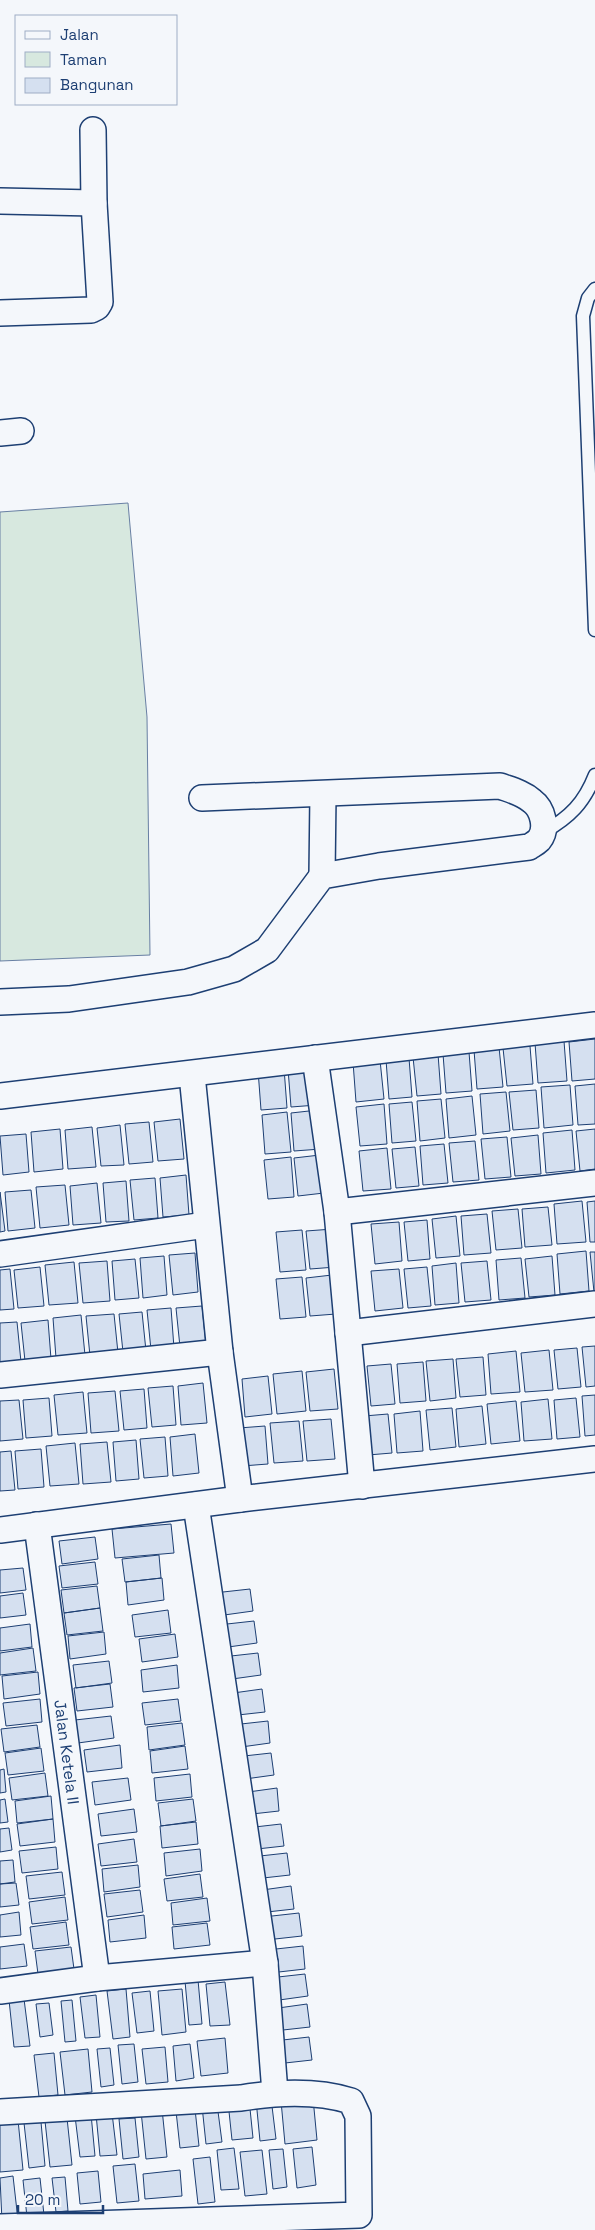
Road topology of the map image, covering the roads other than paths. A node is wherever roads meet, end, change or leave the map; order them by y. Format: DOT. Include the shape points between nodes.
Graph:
graph roads {
  1 [pos="93,130"];
  2 [pos="0,201"];
  3 [pos="94,203"];
  4 [pos="595,289"];
  5 [pos="0,312"];
  6 [pos="595,630"];
  7 [pos="595,775"];
  8 [pos="323,794"];
  9 [pos="202,798"];
  10 [pos="544,832"];
  11 [pos="322,876"];
  12 [pos="0,1002"];
  13 [pos="595,1025"];
  14 [pos="315,1058"];
  15 [pos="192,1075"];
  16 [pos="0,1096"];
  17 [pos="595,1182"];
  18 [pos="337,1212"];
  19 [pos="206,1225"];
  20 [pos="0,1254"];
  21 [pos="595,1304"];
  22 [pos="348,1333"];
  23 [pos="220,1352"];
  24 [pos="0,1375"];
  25 [pos="595,1459"];
  26 [pos="362,1486"];
  27 [pos="240,1499"];
  28 [pos="196,1506"];
  29 [pos="37,1525"];
  30 [pos="0,1530"];
  31 [pos="265,1963"];
  32 [pos="97,1978"];
  33 [pos="0,1990"];
  34 [pos="275,2093"];
  35 [pos="0,2112"];
  36 [pos="0,2227"];
  1 -- 3 [label="street"];
  2 -- 3 [label="street"];
  3 -- 5 [label="street" via="100,302 97,307"];
  4 -- 6 [label="lane" via="588,298 584,316"];
  7 -- 10 [label="lane" via="588,793 566,819"];
  8 -- 9 [label="street"];
  8 -- 10 [label="street" via="500,786 534,802 543,816"];
  8 -- 11 [label="street"];
  10 -- 11 [label="street" via="529,847"];
  11 -- 12 [label="street" via="267,950 234,969 188,982 69,999"];
  13 -- 14 [label="street"];
  14 -- 15 [label="street"];
  14 -- 18 [label="street"];
  15 -- 16 [label="street"];
  15 -- 19 [label="street"];
  17 -- 18 [label="street"];
  18 -- 22 [label="street"];
  19 -- 20 [label="street"];
  19 -- 23 [label="street"];
  21 -- 22 [label="street"];
  22 -- 26 [label="street"];
  23 -- 24 [label="street"];
  23 -- 27 [label="street"];
  25 -- 26 [label="street"];
  26 -- 27 [label="street"];
  27 -- 28 [label="street"];
  28 -- 29 [label="street"];
  28 -- 31 [label="street"];
  29 -- 30 [label="street"];
  29 -- 32 [label="street, Jalan Ketela II"];
  31 -- 32 [label="street"];
  31 -- 34 [label="street"];
  32 -- 33 [label="street"];
  34 -- 35 [label="street" via="241,2098"];
  34 -- 36 [label="street" via="331,2095 351,2101 358,2116 359,2215"];
}
